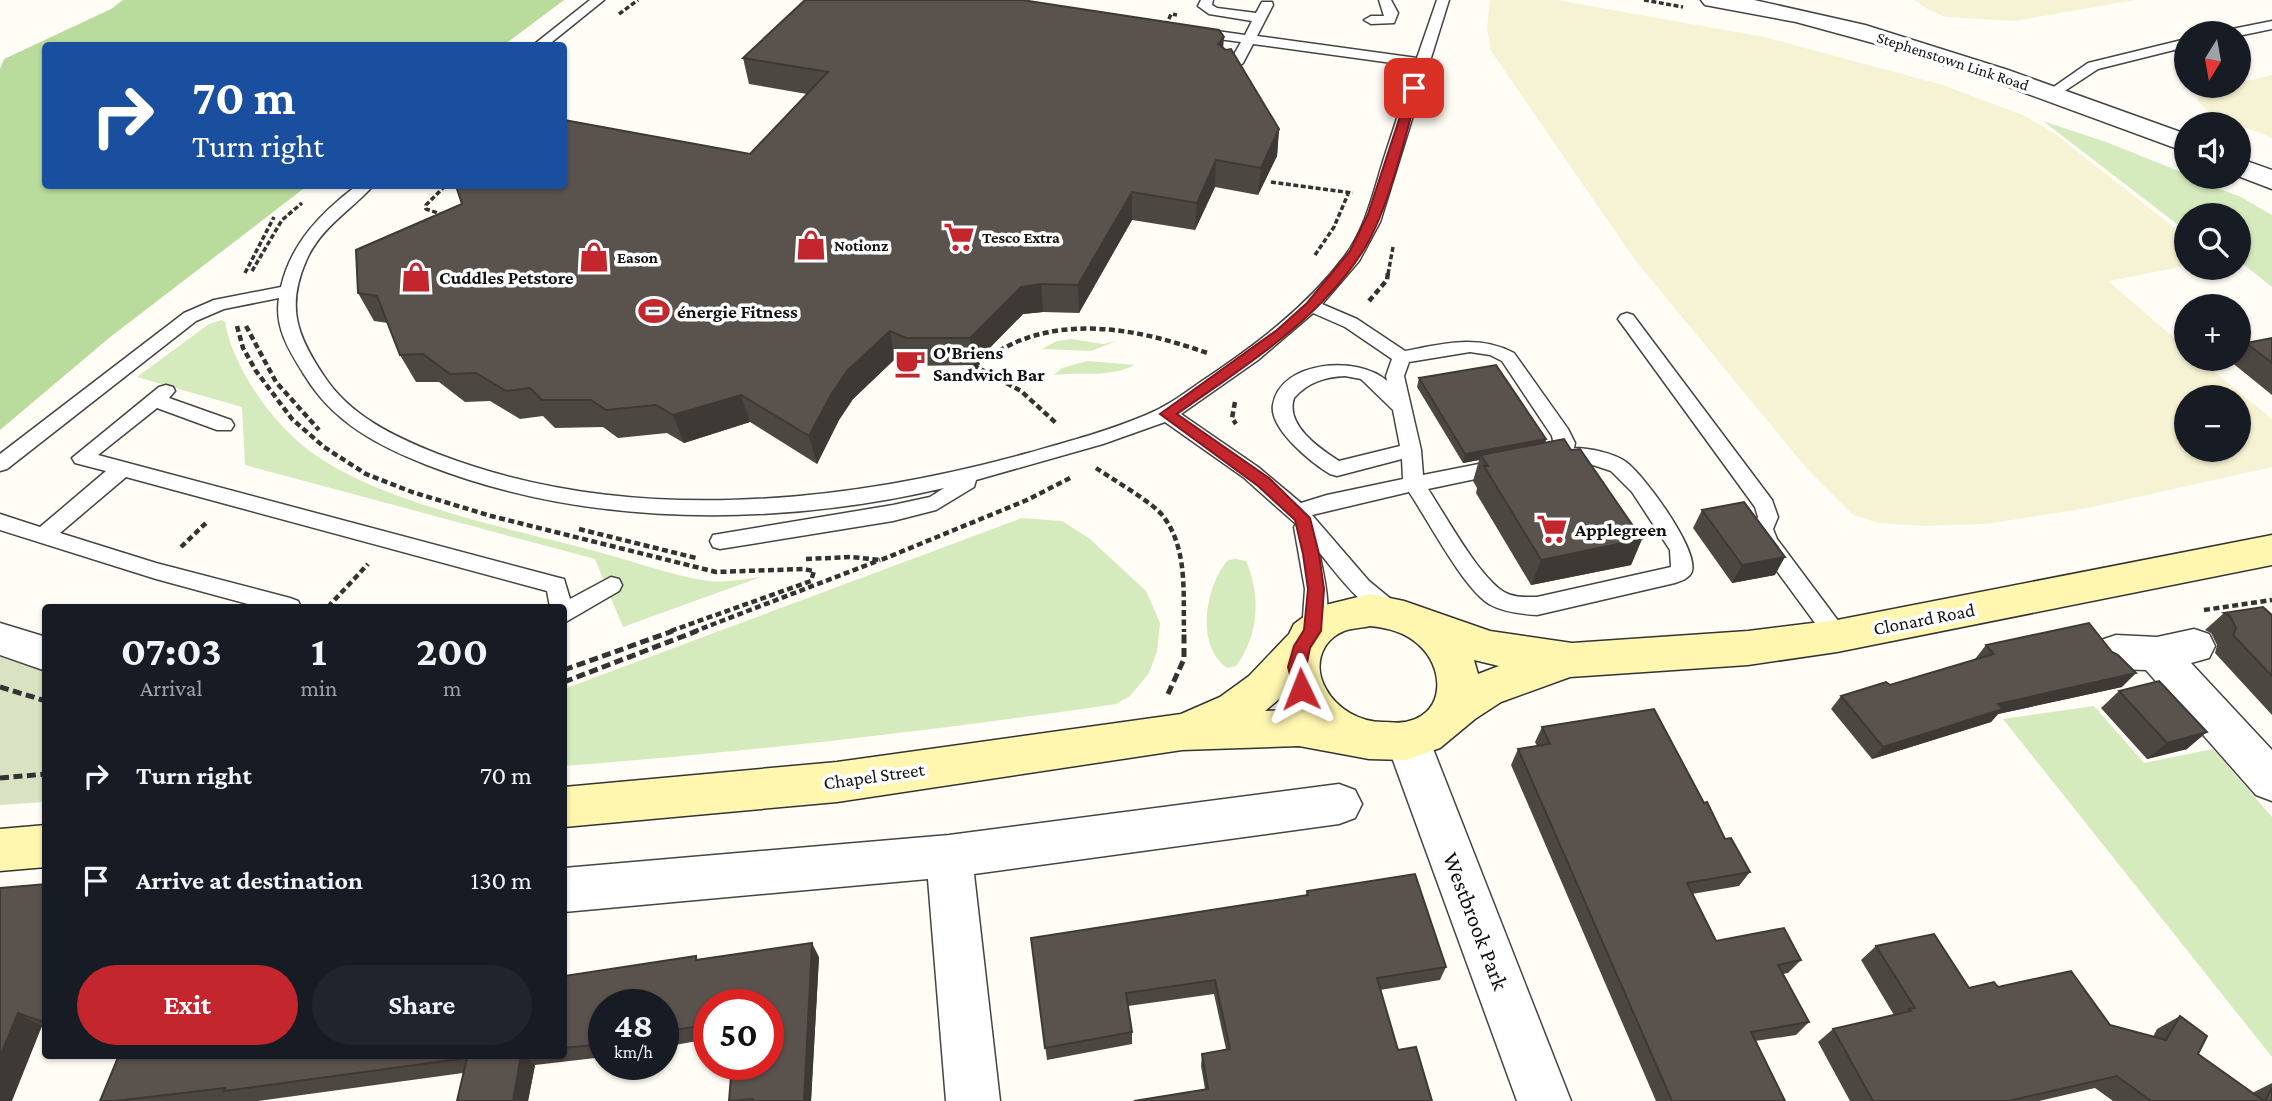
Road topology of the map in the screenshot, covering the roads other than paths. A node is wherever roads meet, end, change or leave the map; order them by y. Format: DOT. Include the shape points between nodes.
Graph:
graph roads {
  1 [pos="598,0"];
  2 [pos="1207,0"];
  3 [pos="1385,0"];
  4 [pos="1443,0"];
  5 [pos="1713,0"];
  6 [pos="1267,5"];
  7 [pos="1261,18"];
  8 [pos="1371,20"];
  9 [pos="2272,25"];
  10 [pos="1178,29"];
  11 [pos="2251,29"];
  12 [pos="1249,40"];
  13 [pos="543,42"];
  14 [pos="2174,46"];
  15 [pos="1422,63"];
  16 [pos="1226,69"];
  17 [pos="2052,93"];
  18 [pos="2174,139"];
  19 [pos="2251,171"];
  20 [pos="2272,180"];
  21 [pos="362,189"];
  22 [pos="288,291"];
  23 [pos="1311,306"];
  24 [pos="1627,319"];
  25 [pos="1402,357"];
  26 [pos="1402,410"];
  27 [pos="1167,414"];
  28 [pos="225,425"];
  29 [pos="1411,450"];
  30 [pos="1564,454"];
  31 [pos="0,464"];
  32 [pos="122,469"];
  33 [pos="981,473"];
  34 [pos="1413,482"];
  35 [pos="1300,515"];
  36 [pos="0,522"];
  37 [pos="43,536"];
  38 [pos="720,541"];
  39 [pos="2272,550"];
  40 [pos="611,585"];
  41 [pos="279,604"];
  42 [pos="560,604"];
  43 [pos="567,612"];
  44 [pos="1405,618"];
  45 [pos="1837,636"];
  46 [pos="0,639"];
  47 [pos="1307,639"];
  48 [pos="2156,650"];
  49 [pos="42,653"];
  50 [pos="1572,660"];
  51 [pos="1172,715"];
  52 [pos="1406,733"];
  53 [pos="2272,780"];
  54 [pos="1339,804"];
  55 [pos="567,807"];
  56 [pos="42,846"];
  57 [pos="0,850"];
  58 [pos="949,856"];
  59 [pos="567,890"];
  60 [pos="973,1101"];
  61 [pos="1544,1101"];
  1 -- 13 [label="lane"];
  2 -- 7 [label="lane" via="1205,6 1214,11"];
  3 -- 8 [label="lane" via="1389,20"];
  4 -- 15 [label="lane"];
  5 -- 17 [label="street, Stephenstown Link Road" via="1806,17"];
  6 -- 7 [label="lane"];
  7 -- 12 [label="lane"];
  9 -- 11 [label="lane"];
  10 -- 12 [label="lane"];
  12 -- 15 [label="lane"];
  12 -- 16 [label="lane" via="1238,60"];
  14 -- 17 [label="lane" via="2093,66"];
  15 -- 23 [label="lane" via="1367,233"];
  17 -- 18 [label="street, Stephenstown Link Road"];
  19 -- 20 [label="street"];
  21 -- 22 [label="lane" via="313,233 291,274"];
  22 -- 31 [label="lane" via="220,304 190,317"];
  22 -- 33 [label="lane" via="285,319 296,346 315,380 343,411 408,449 517,486 610,501 726,508 882,494"];
  23 -- 25 [label="lane" via="1351,323"];
  23 -- 27 [label="lane" via="1265,346"];
  24 -- 45 [label="lane" via="1765,505 1767,542"];
  25 -- 26 [label="lane" via="1395,376"];
  25 -- 30 [label="lane" via="1472,346 1498,350 1508,357 1561,434"];
  26 -- 29 [label="lane"];
  26 -- 29 [label="lane" via="1368,375 1347,368 1332,368 1307,379 1281,404 1287,425 1326,464 1337,469"];
  27 -- 33 [label="lane"];
  27 -- 35 [label="lane" via="1263,482"];
  28 -- 32 [label="lane" via="161,395 82,458"];
  29 -- 34 [label="lane"];
  30 -- 34 [label="lane"];
  30 -- 34 [label="lane" via="1618,466 1639,487 1680,549 1682,570 1537,606 1517,605 1497,598 1479,582"];
  32 -- 37 [label="lane"];
  32 -- 42 [label="lane" via="556,585"];
  33 -- 38 [label="lane" via="936,503"];
  34 -- 35 [label="lane" via="1327,502"];
  35 -- 44 [label="lane" via="1352,580"];
  35 -- 47 [label="lane" via="1316,589"];
  36 -- 37 [label="lane"];
  37 -- 41 [label="lane"];
  39 -- 45 [label="main road, Clonard Road"];
  40 -- 43 [label="lane"];
  44 -- 47 [label="main road" via="1370,610 1344,614 1326,621"];
  44 -- 50 [label="main road, Clonard Road" via="1490,648"];
  44 -- 52 [label="main road" via="1434,634 1448,649 1460,685 1457,702"];
  45 -- 50 [label="main road, Clonard Road" via="1748,648"];
  46 -- 49 [label="street"];
  47 -- 51 [label="main road, Chapel Street" via="1264,688 1235,710"];
  47 -- 52 [label="main road" via="1297,667 1301,689 1315,710 1335,728"];
  48 -- 53 [label="street"];
  50 -- 52 [label="main road, Clonard Road" via="1482,690"];
  51 -- 52 [label="main road, Chapel Street"];
  51 -- 55 [label="main road, Chapel Street" via="837,782"];
  52 -- 61 [label="street, Westbrook Park"];
  54 -- 58 [label="street"];
  56 -- 57 [label="main road"];
  58 -- 59 [label="street"];
  58 -- 60 [label="street"];
}
